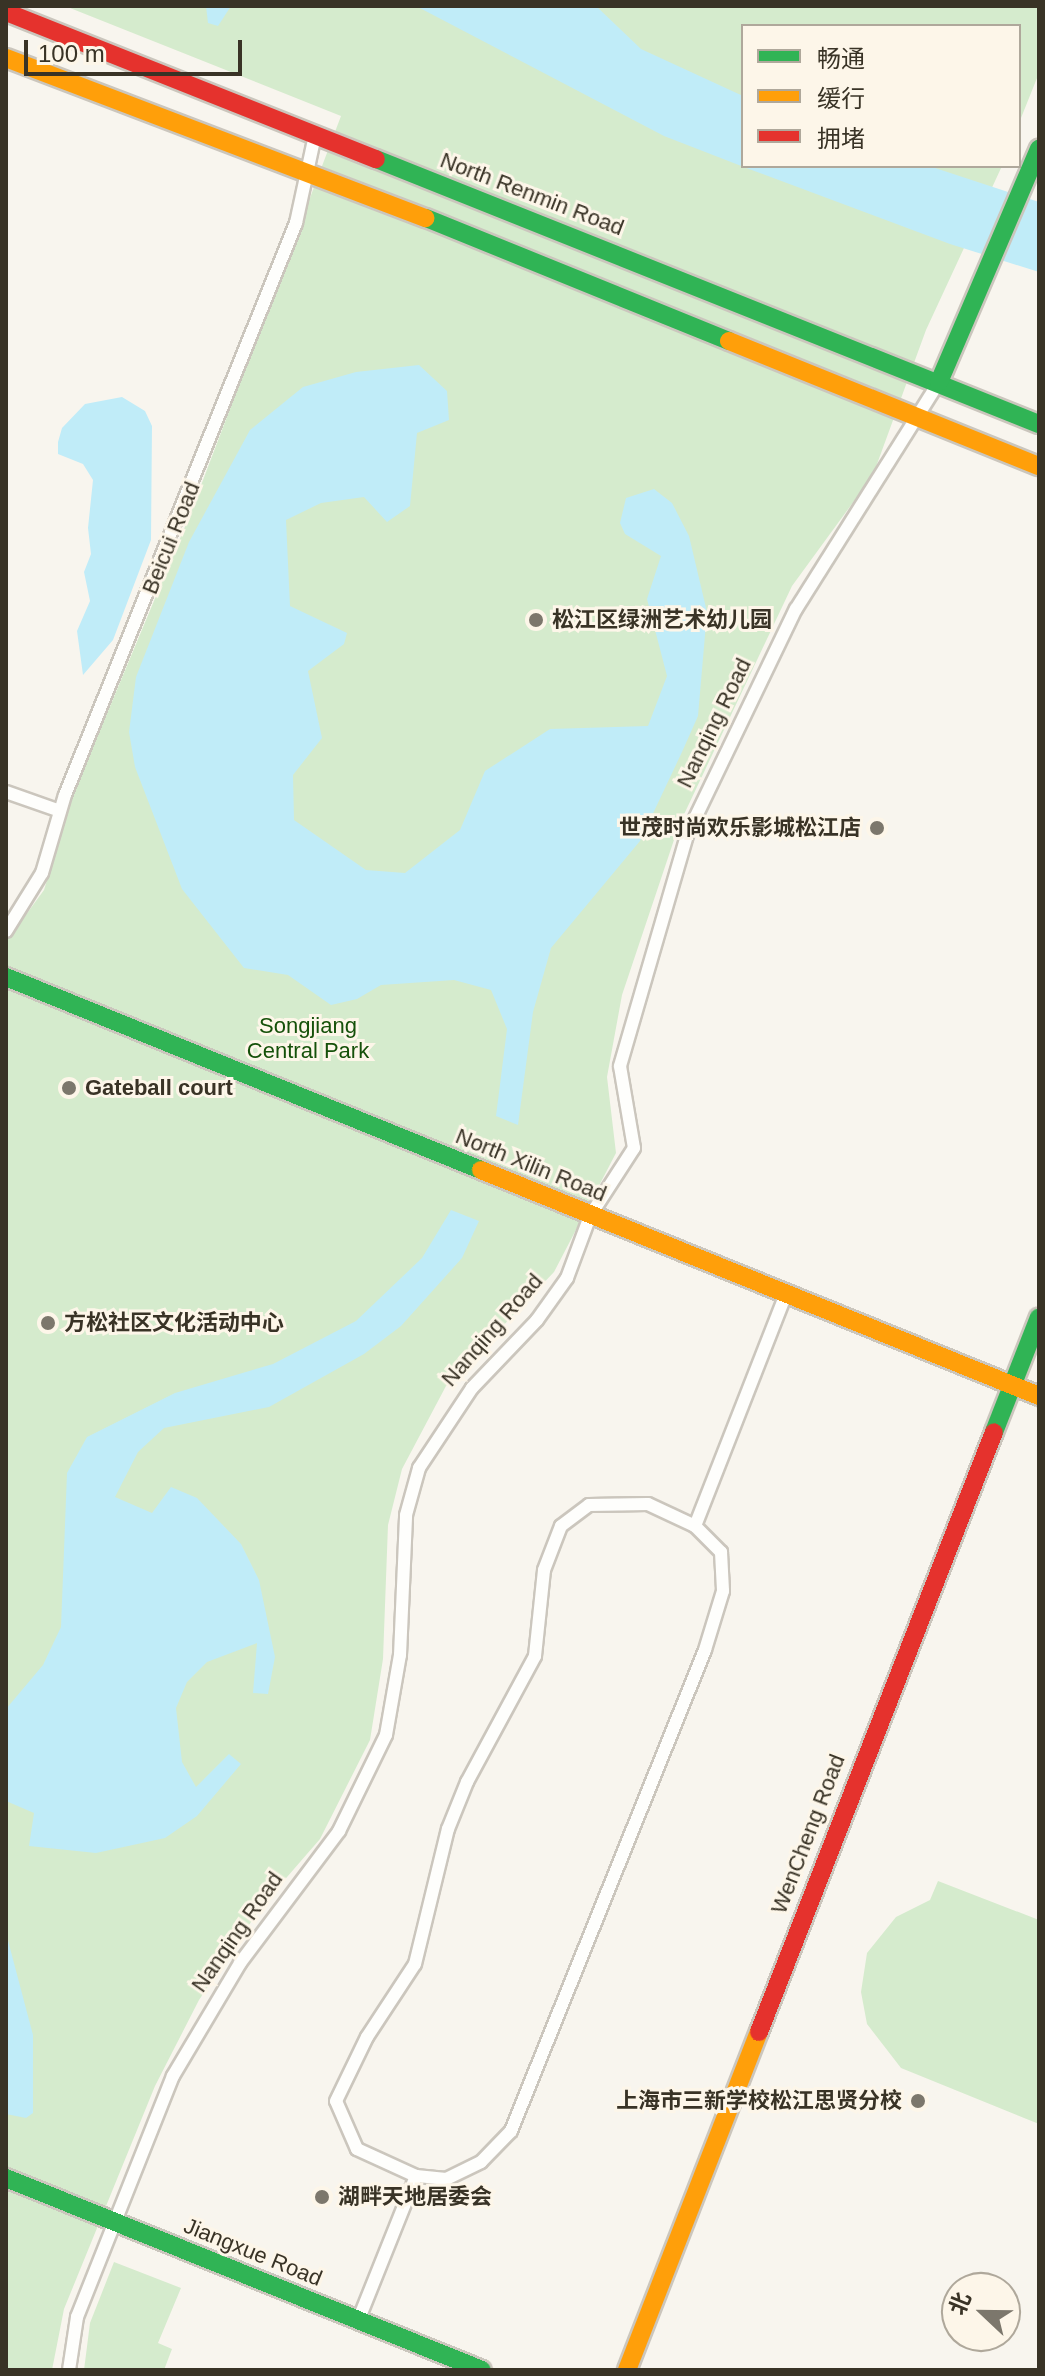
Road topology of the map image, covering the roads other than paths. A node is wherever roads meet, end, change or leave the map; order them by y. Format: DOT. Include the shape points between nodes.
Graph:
graph roads {
  1 [pos="6,12"];
  2 [pos="6,58"];
  3 [pos="315,135"];
  4 [pos="1039,149"];
  5 [pos="306,170"];
  6 [pos="939,382"];
  7 [pos="921,417"];
  8 [pos="1039,424"];
  9 [pos="1039,466"];
  10 [pos="6,792"];
  11 [pos="60,811"];
  12 [pos="6,931"];
  13 [pos="6,977"];
  14 [pos="590,1216"];
  15 [pos="786,1294"];
  16 [pos="1039,1317"];
  17 [pos="1012,1385"];
  18 [pos="1039,1396"];
  19 [pos="695,1526"];
  20 [pos="416,2176"];
  21 [pos="6,2178"];
  22 [pos="118,2223"];
  23 [pos="358,2321"];
  24 [pos="69,2370"];
  25 [pos="482,2370"];
  26 [pos="627,2370"];
  1 -- 3 [label="main road, North Renmin Road"];
  2 -- 5 [label="main road"];
  3 -- 5 [label="street, Beicui Road"];
  3 -- 6 [label="main road, North Renmin Road"];
  4 -- 6 [label="main road, Nanqing Road"];
  5 -- 7 [label="main road"];
  5 -- 11 [label="street, Beicui Road" via="296,223"];
  6 -- 7 [label="street, Nanqing Road"];
  6 -- 8 [label="main road, North Renmin Road"];
  7 -- 9 [label="main road"];
  7 -- 14 [label="street, Nanqing Road" via="796,609 687,835 620,1066 634,1148"];
  10 -- 11 [label="street"];
  11 -- 12 [label="street, Beicui Road" via="42,873"];
  13 -- 14 [label="main road, North Xilin Road"];
  14 -- 15 [label="main road, North Xilin Road"];
  14 -- 22 [label="street, Nanqing Road" via="567,1278 537,1320 462,1401 419,1468 406,1515 400,1655 386,1735 339,1831 240,1963 173,2076"];
  15 -- 17 [label="main road, North Xilin Road"];
  15 -- 19 [label="street"];
  16 -- 17 [label="main road, WenCheng Road"];
  17 -- 18 [label="main road, North Xilin Road"];
  17 -- 26 [label="main road, WenCheng Road"];
  19 -- 20 [label="street" via="721,1552 723,1591 705,1650 511,2131 481,2162 446,2179"];
  19 -- 20 [label="street" via="648,1504 633,1504 589,1505 561,1526 544,1570 535,1656 467,1782 448,1829 415,1964 367,2037 336,2101 357,2149"];
  20 -- 23 [label="street"];
  21 -- 22 [label="main road, Jiangxue Road"];
  22 -- 23 [label="main road, Jiangxue Road"];
  22 -- 24 [label="street, Nanqing Road" via="77,2317"];
  23 -- 25 [label="main road, Jiangxue Road"];
}
